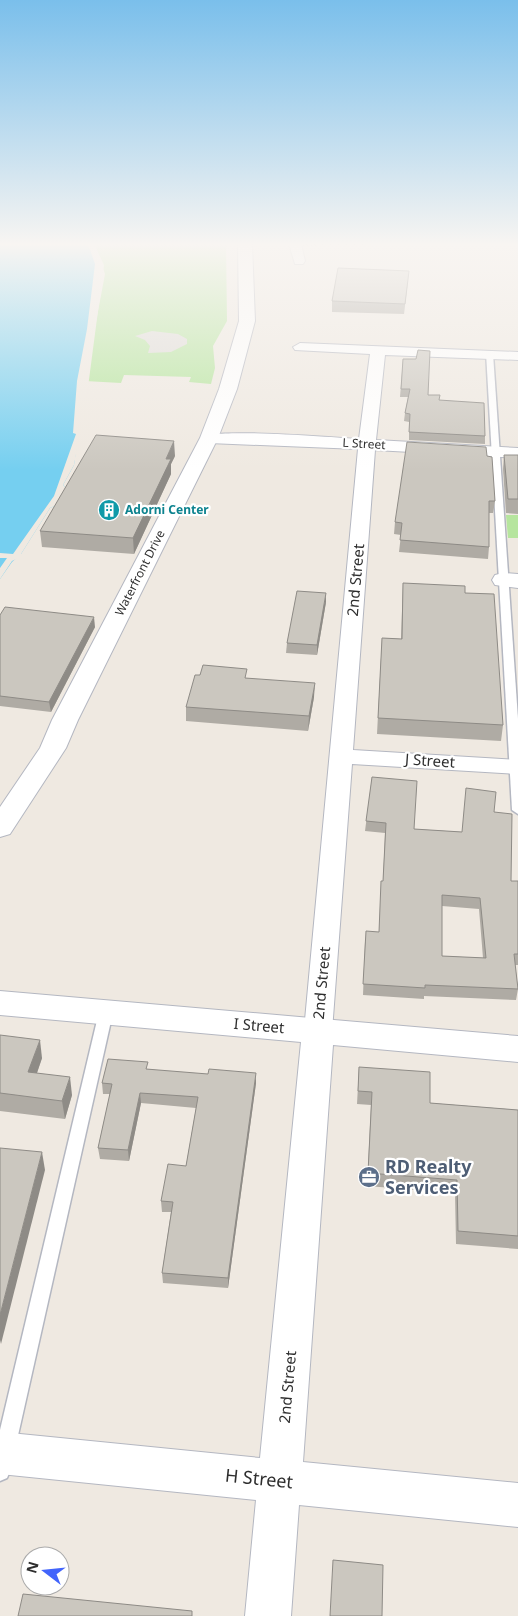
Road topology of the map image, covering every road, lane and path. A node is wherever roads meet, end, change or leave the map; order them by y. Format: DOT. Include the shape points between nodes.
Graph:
graph roads {
  1 [pos="247,319"];
  2 [pos="300,347"];
  3 [pos="378,350"];
  4 [pos="489,354"];
  5 [pos="518,356"];
  6 [pos="209,438"];
  7 [pos="367,444"];
  8 [pos="494,452"];
  9 [pos="518,453"];
  10 [pos="511,581"];
  11 [pos="341,756"];
  12 [pos="517,767"];
  13 [pos="518,810"];
  14 [pos="0,828"];
  15 [pos="0,1003"];
  16 [pos="106,1012"];
  17 [pos="318,1031"];
  18 [pos="518,1049"];
  19 [pos="1,1459"];
  20 [pos="280,1481"];
  21 [pos="518,1505"];
  22 [pos="268,1616"];
  1 -- 6 [label="street, Waterfront Drive" via="228,389"];
  2 -- 3 [label="street"];
  3 -- 4 [label="street"];
  3 -- 7 [label="street, 2nd Street"];
  4 -- 5 [label="street"];
  4 -- 8 [label="lane"];
  6 -- 7 [label="street, L Street"];
  6 -- 14 [label="street, Waterfront Drive" via="53,748"];
  7 -- 8 [label="street, L Street"];
  7 -- 11 [label="street, 2nd Street"];
  8 -- 9 [label="street, L Street"];
  8 -- 10 [label="lane"];
  10 -- 12 [label="lane"];
  11 -- 12 [label="street, J Street"];
  11 -- 17 [label="street, 2nd Street"];
  12 -- 13 [label="lane"];
  15 -- 16 [label="street, I Street"];
  16 -- 17 [label="street, I Street"];
  16 -- 19 [label="lane"];
  17 -- 18 [label="street, I Street"];
  17 -- 20 [label="street, 2nd Street"];
  19 -- 20 [label="street, H Street"];
  20 -- 21 [label="street, H Street"];
  20 -- 22 [label="street, 2nd Street"];
}
